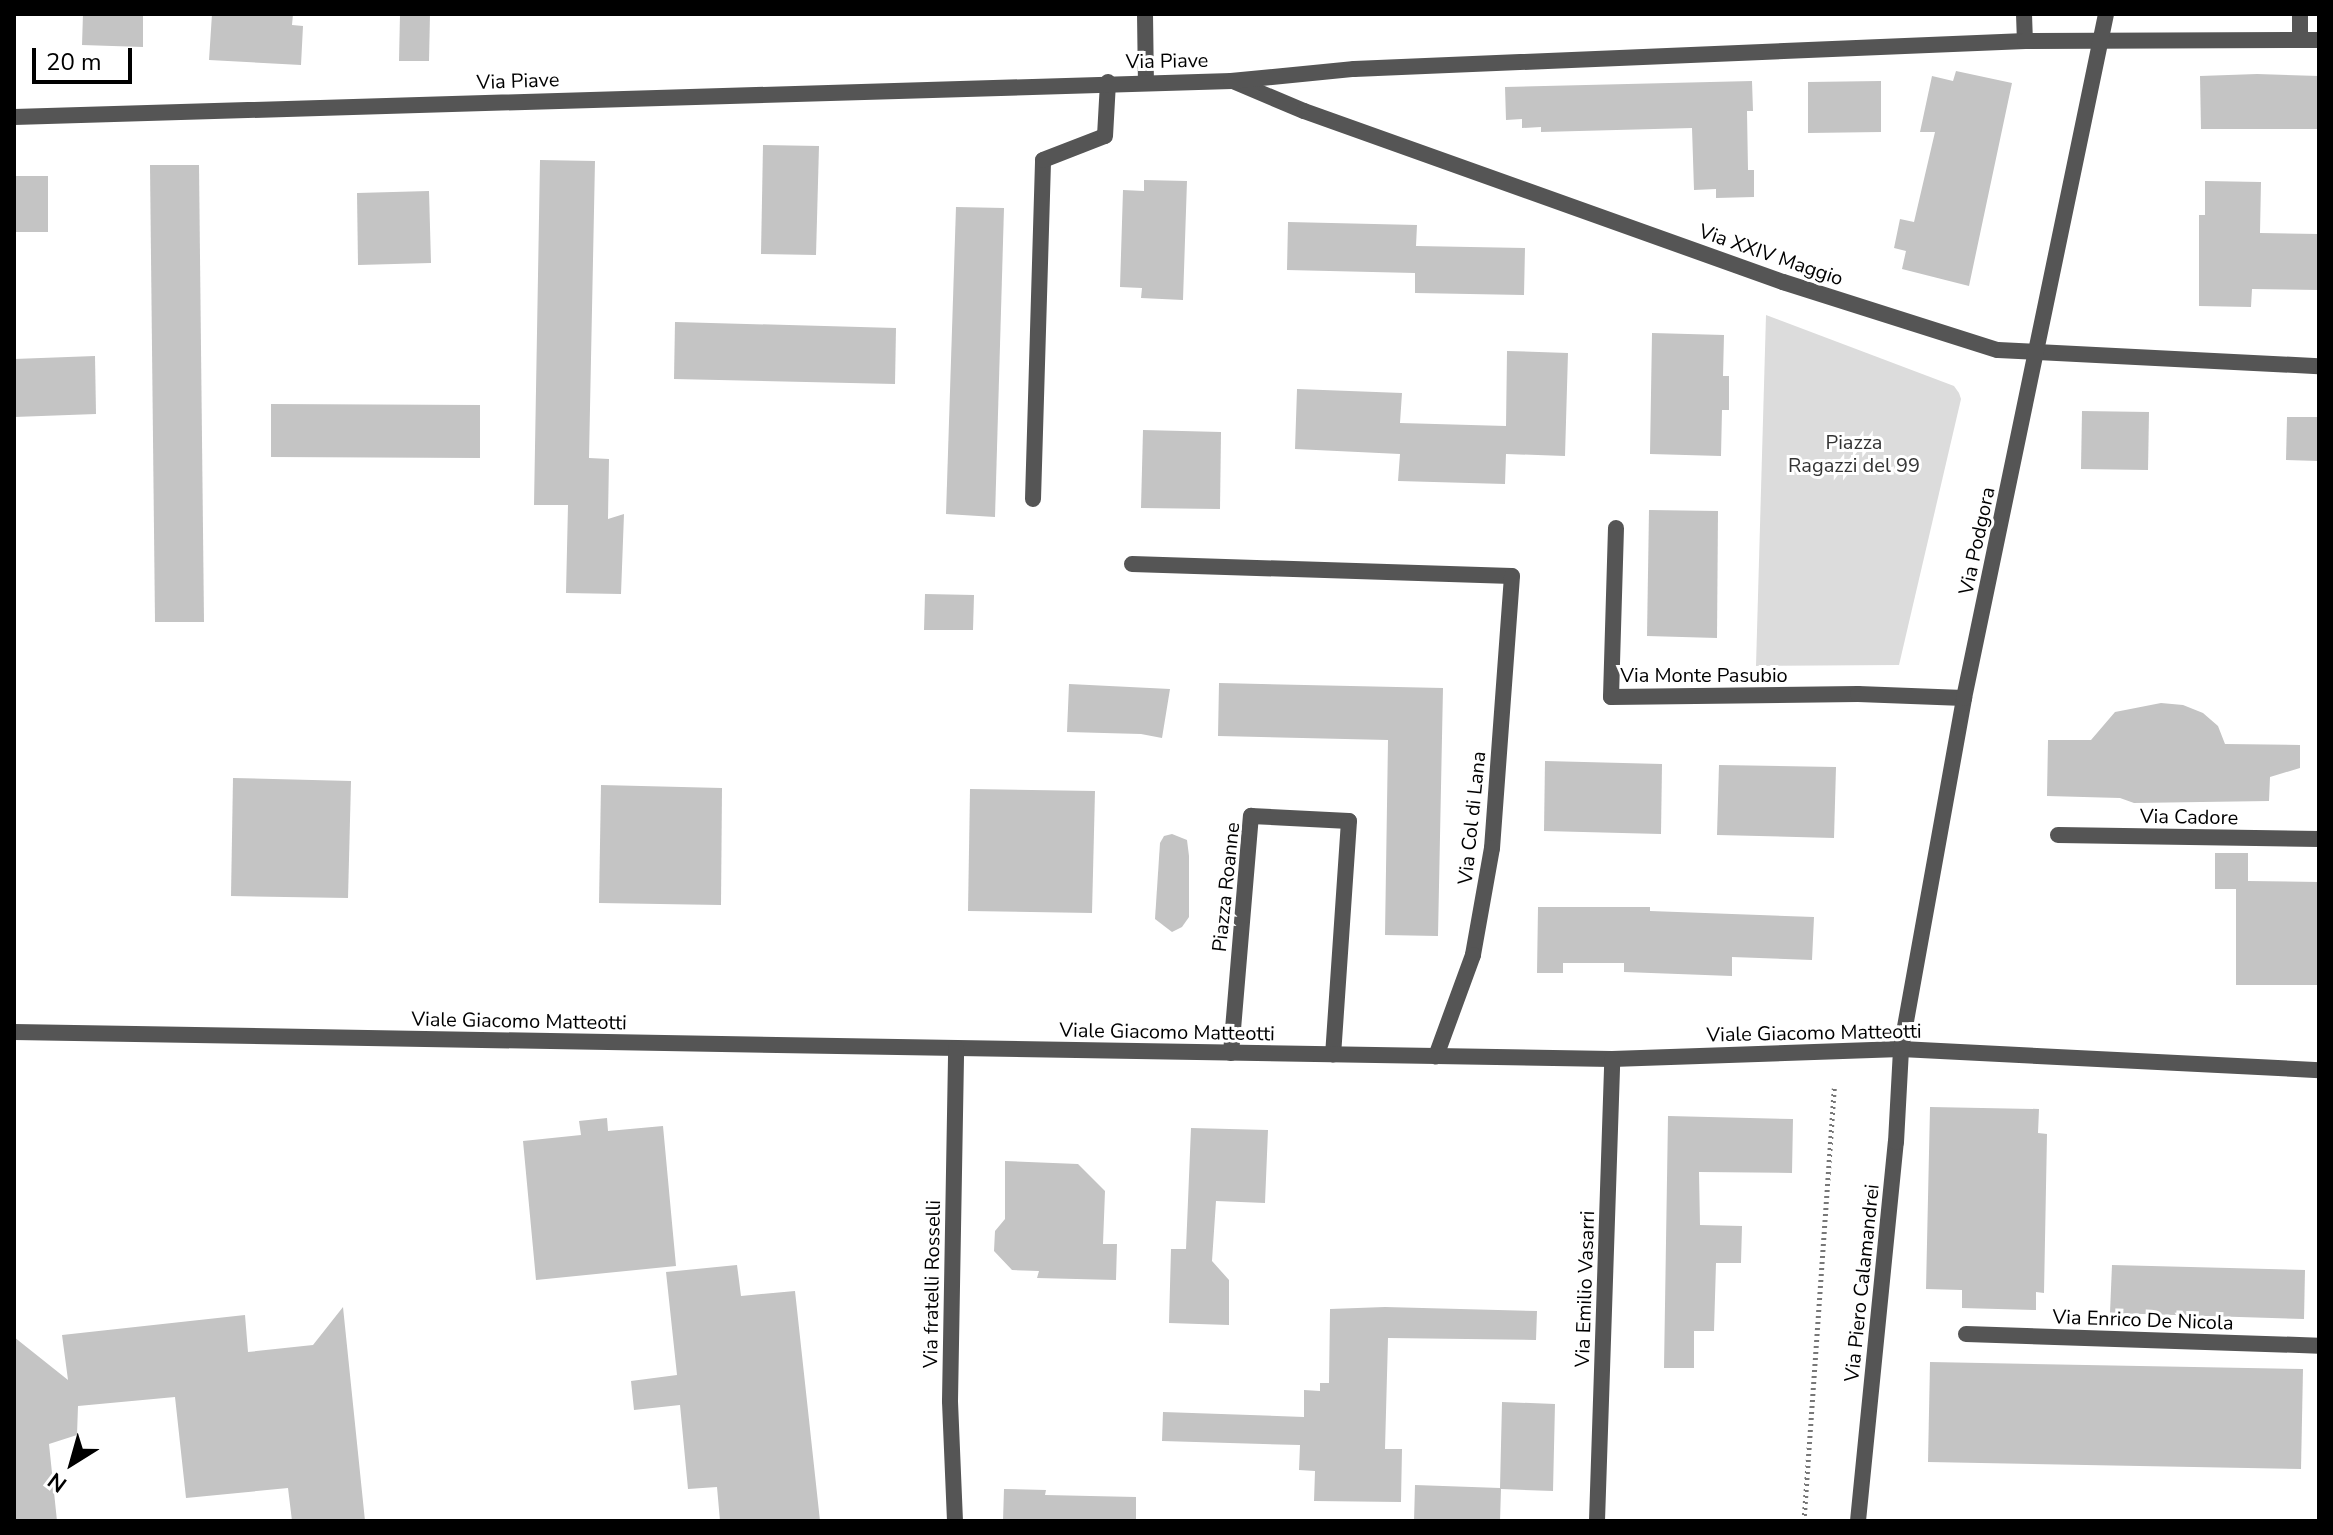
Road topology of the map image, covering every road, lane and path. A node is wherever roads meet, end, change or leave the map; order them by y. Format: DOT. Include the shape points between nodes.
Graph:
graph roads {
  1 [pos="1145,14"];
  2 [pos="2024,14"];
  3 [pos="2106,14"];
  4 [pos="2300,14"];
  5 [pos="2300,40"];
  6 [pos="2319,40"];
  7 [pos="2025,41"];
  8 [pos="2099,42"];
  9 [pos="1231,81"];
  10 [pos="1108,82"];
  11 [pos="1146,82"];
  12 [pos="14,117"];
  13 [pos="2038,351"];
  14 [pos="2319,366"];
  15 [pos="1033,499"];
  16 [pos="1616,528"];
  17 [pos="1132,564"];
  18 [pos="1964,698"];
  19 [pos="2058,835"];
  20 [pos="2319,839"];
  21 [pos="14,1032"];
  22 [pos="956,1048"];
  23 [pos="1901,1049"];
  24 [pos="1231,1053"];
  25 [pos="1333,1054"];
  26 [pos="1436,1056"];
  27 [pos="1612,1059"];
  28 [pos="2319,1070"];
  29 [pos="1834,1088"];
  30 [pos="1966,1334"];
  31 [pos="2319,1346"];
  32 [pos="955,1521"];
  33 [pos="1597,1521"];
  34 [pos="1804,1521"];
  35 [pos="1858,1521"];
  1 -- 11 [label="street"];
  2 -- 7 [label="street"];
  3 -- 8 [label="street, Via Podgora"];
  4 -- 5 [label="street"];
  5 -- 6 [label="street, Via Piave"];
  5 -- 8 [label="street, Via Piave"];
  7 -- 8 [label="street, Via Piave"];
  7 -- 9 [label="street, Via Piave" via="1354,69"];
  8 -- 13 [label="street, Via Podgora"];
  9 -- 11 [label="street, Via Piave"];
  9 -- 13 [label="street, Via XXIV Maggio" via="1783,282 1998,350"];
  10 -- 11 [label="street, Via Piave"];
  10 -- 12 [label="street, Via Piave"];
  10 -- 15 [label="street" via="1105,136 1043,160"];
  13 -- 14 [label="street, Via XXIV Maggio"];
  13 -- 18 [label="street, Via Podgora"];
  16 -- 18 [label="street, Via Monte Pasubio" via="1611,697"];
  17 -- 26 [label="street, Via Col di Lana" via="1512,576 1492,848 1473,955"];
  18 -- 23 [label="street, Via Podgora"];
  19 -- 20 [label="street, Via Cadore"];
  21 -- 22 [label="street, Viale Giacomo Matteotti"];
  22 -- 24 [label="street, Viale Giacomo Matteotti"];
  22 -- 32 [label="street, Via fratelli Rosselli" via="950,1401"];
  23 -- 27 [label="street, Viale Giacomo Matteotti"];
  23 -- 28 [label="street, Viale Giacomo Matteotti"];
  23 -- 35 [label="street, Via Piero Calamandrei"];
  24 -- 25 [label="street, Viale Giacomo Matteotti"];
  24 -- 25 [label="street, Piazza Roanne" via="1251,816 1349,821"];
  25 -- 26 [label="street, Viale Giacomo Matteotti"];
  26 -- 27 [label="street, Viale Giacomo Matteotti"];
  27 -- 33 [label="street, Via Emilio Vasarri"];
  29 -- 34 [label="path"];
  30 -- 31 [label="street, Via Enrico De Nicola"];
}
